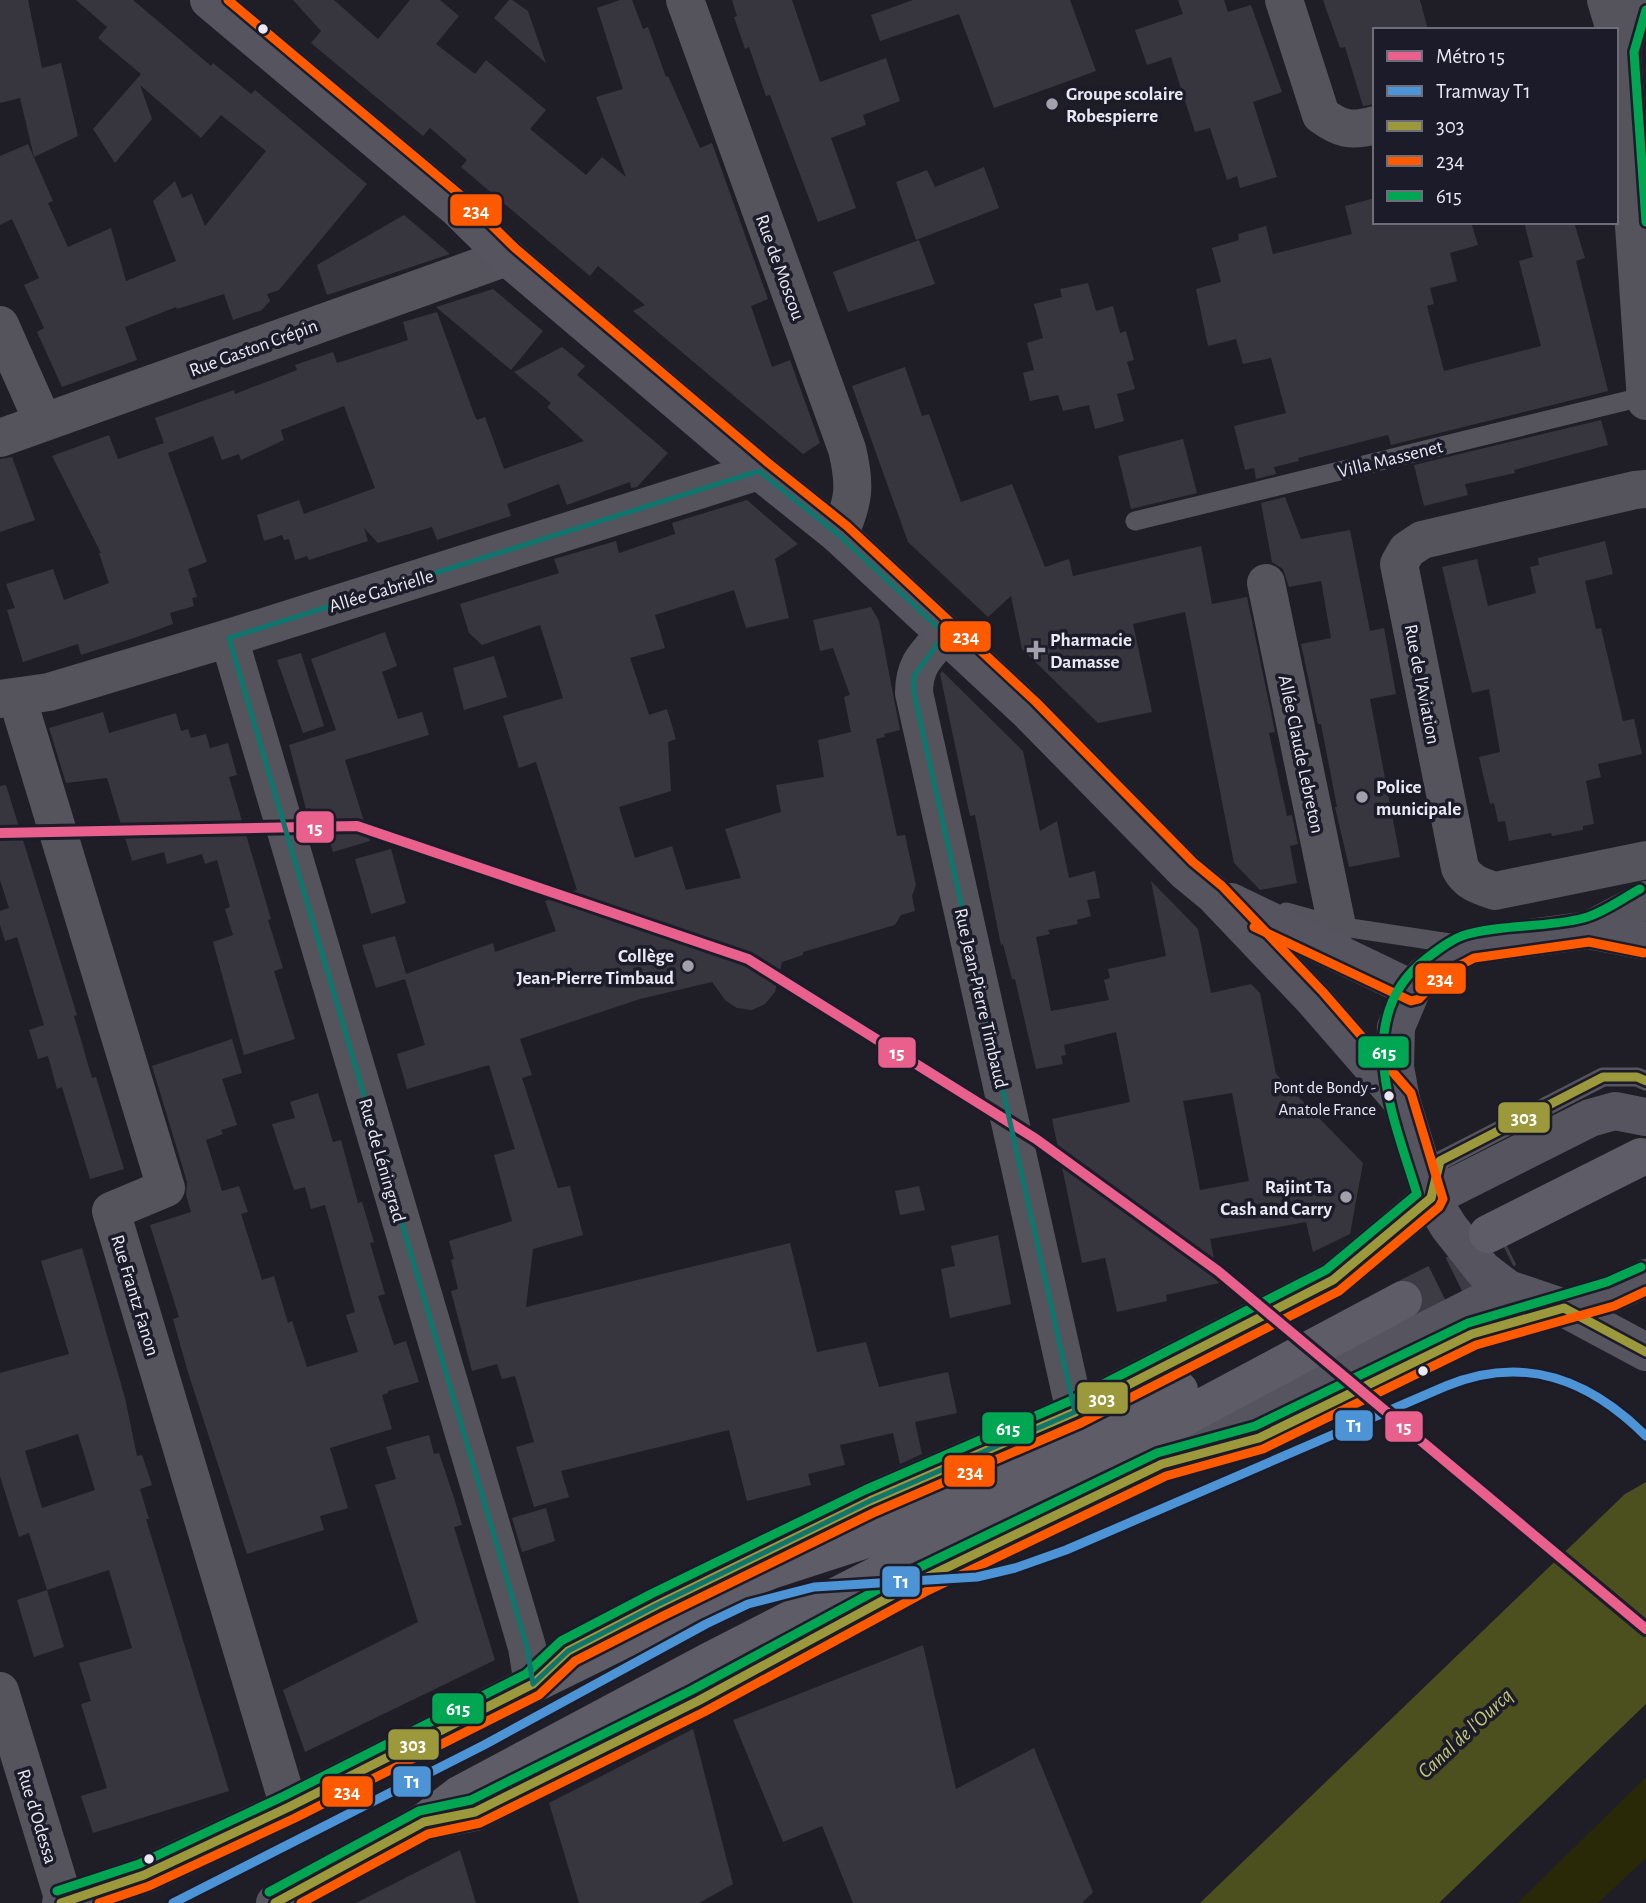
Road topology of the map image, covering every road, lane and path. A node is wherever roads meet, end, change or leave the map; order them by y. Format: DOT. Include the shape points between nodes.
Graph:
graph roads {
  1 [pos="209,0"];
  2 [pos="685,0"];
  3 [pos="1284,0"];
  4 [pos="1606,0"];
  5 [pos="1636,0"];
  6 [pos="1614,28"];
  7 [pos="1618,39"];
  8 [pos="1618,53"];
  9 [pos="1373,126"];
  10 [pos="507,257"];
  11 [pos="0,325"];
  12 [pos="1646,398"];
  13 [pos="43,422"];
  14 [pos="0,438"];
  15 [pos="759,471"];
  16 [pos="1646,489"];
  17 [pos="1135,521"];
  18 [pos="839,535"];
  19 [pos="1266,583"];
  20 [pos="944,634"];
  21 [pos="229,638"];
  22 [pos="8,698"];
  23 [pos="1646,860"];
  24 [pos="1213,894"];
  25 [pos="1646,900"];
  26 [pos="1337,926"];
  27 [pos="1589,930"];
  28 [pos="1646,941"];
  29 [pos="1471,946"];
  30 [pos="1412,989"];
  31 [pos="1646,1081"];
  32 [pos="1401,1100"];
  33 [pos="1646,1117"];
  34 [pos="1644,1167"];
  35 [pos="1431,1198"];
  36 [pos="1498,1241"];
  37 [pos="1646,1278"];
  38 [pos="1508,1289"];
  39 [pos="1563,1308"];
  40 [pos="1646,1352"];
  41 [pos="1075,1412"];
  42 [pos="1162,1464"];
  43 [pos="533,1684"];
  44 [pos="0,1691"];
  45 [pos="289,1807"];
  46 [pos="424,1822"];
  47 [pos="63,1902"];
  48 [pos="275,1903"];
  1 -- 10 [label="main road" via="457,208"];
  2 -- 18 [label="street, Rue de Moscou" via="847,449 853,493"];
  3 -- 9 [label="street" via="1321,115 1337,127 1359,130"];
  4 -- 6 [label="street"];
  5 -- 7 [label="street"];
  8 -- 12 [label="street"];
  10 -- 13 [label="street, Rue Gaston Crépin"];
  10 -- 15 [label="main road"];
  11 -- 13 [label="street"];
  12 -- 17 [label="lane, Villa Massenet"];
  13 -- 14 [label="street, Rue Gaston Crépin"];
  15 -- 18 [label="main road"];
  15 -- 21 [label="street, Allée Gabrielle"];
  16 -- 23 [label="street, Rue de l'Aviation" via="1422,540 1407,550 1399,564 1465,878 1495,891"];
  18 -- 20 [label="main road"];
  19 -- 26 [label="street, Allée Claude Lebreton"];
  20 -- 24 [label="main road"];
  20 -- 41 [label="street, Rue Jean-Pierre Timbaud" via="914,676 914,693"];
  21 -- 22 [label="street, Allée Gabrielle" via="49,692"];
  21 -- 43 [label="street, Rue de Léningrad" via="527,1647"];
  22 -- 45 [label="street, Rue Frantz Fanon" via="166,1188 111,1211"];
  24 -- 26 [label="lane"];
  24 -- 30 [label="main road"];
  24 -- 32 [label="main road"];
  25 -- 27 [label="street"];
  26 -- 29 [label="lane"];
  27 -- 28 [label="main road"];
  27 -- 29 [label="main road"];
  29 -- 30 [label="main road" via="1446,959"];
  30 -- 32 [label="main road" via="1396,1027 1395,1067"];
  31 -- 35 [label="lane" via="1603,1077 1440,1161"];
  32 -- 35 [label="main road"];
  33 -- 35 [label="main road" via="1615,1111 1590,1118"];
  34 -- 36 [label="highway"];
  35 -- 38 [label="main road" via="1483,1270"];
  35 -- 41 [label="main road" via="1333,1280"];
  37 -- 39 [label="main road"];
  38 -- 39 [label="main road"];
  38 -- 42 [label="main road"];
  39 -- 40 [label="main road"];
  39 -- 42 [label="lane" via="1472,1334 1259,1438"];
  41 -- 43 [label="main road" via="870,1501 657,1605 568,1651"];
  42 -- 46 [label="main road" via="919,1581 698,1701 475,1812"];
  43 -- 45 [label="main road"];
  43 -- 46 [label="highway" via="734,1585 873,1537 1005,1479 1396,1291 1130,1446 710,1661 459,1795"];
  44 -- 47 [label="street, Rue d'Odessa"];
  45 -- 47 [label="main road" via="144,1875"];
  46 -- 48 [label="main road"];
}
